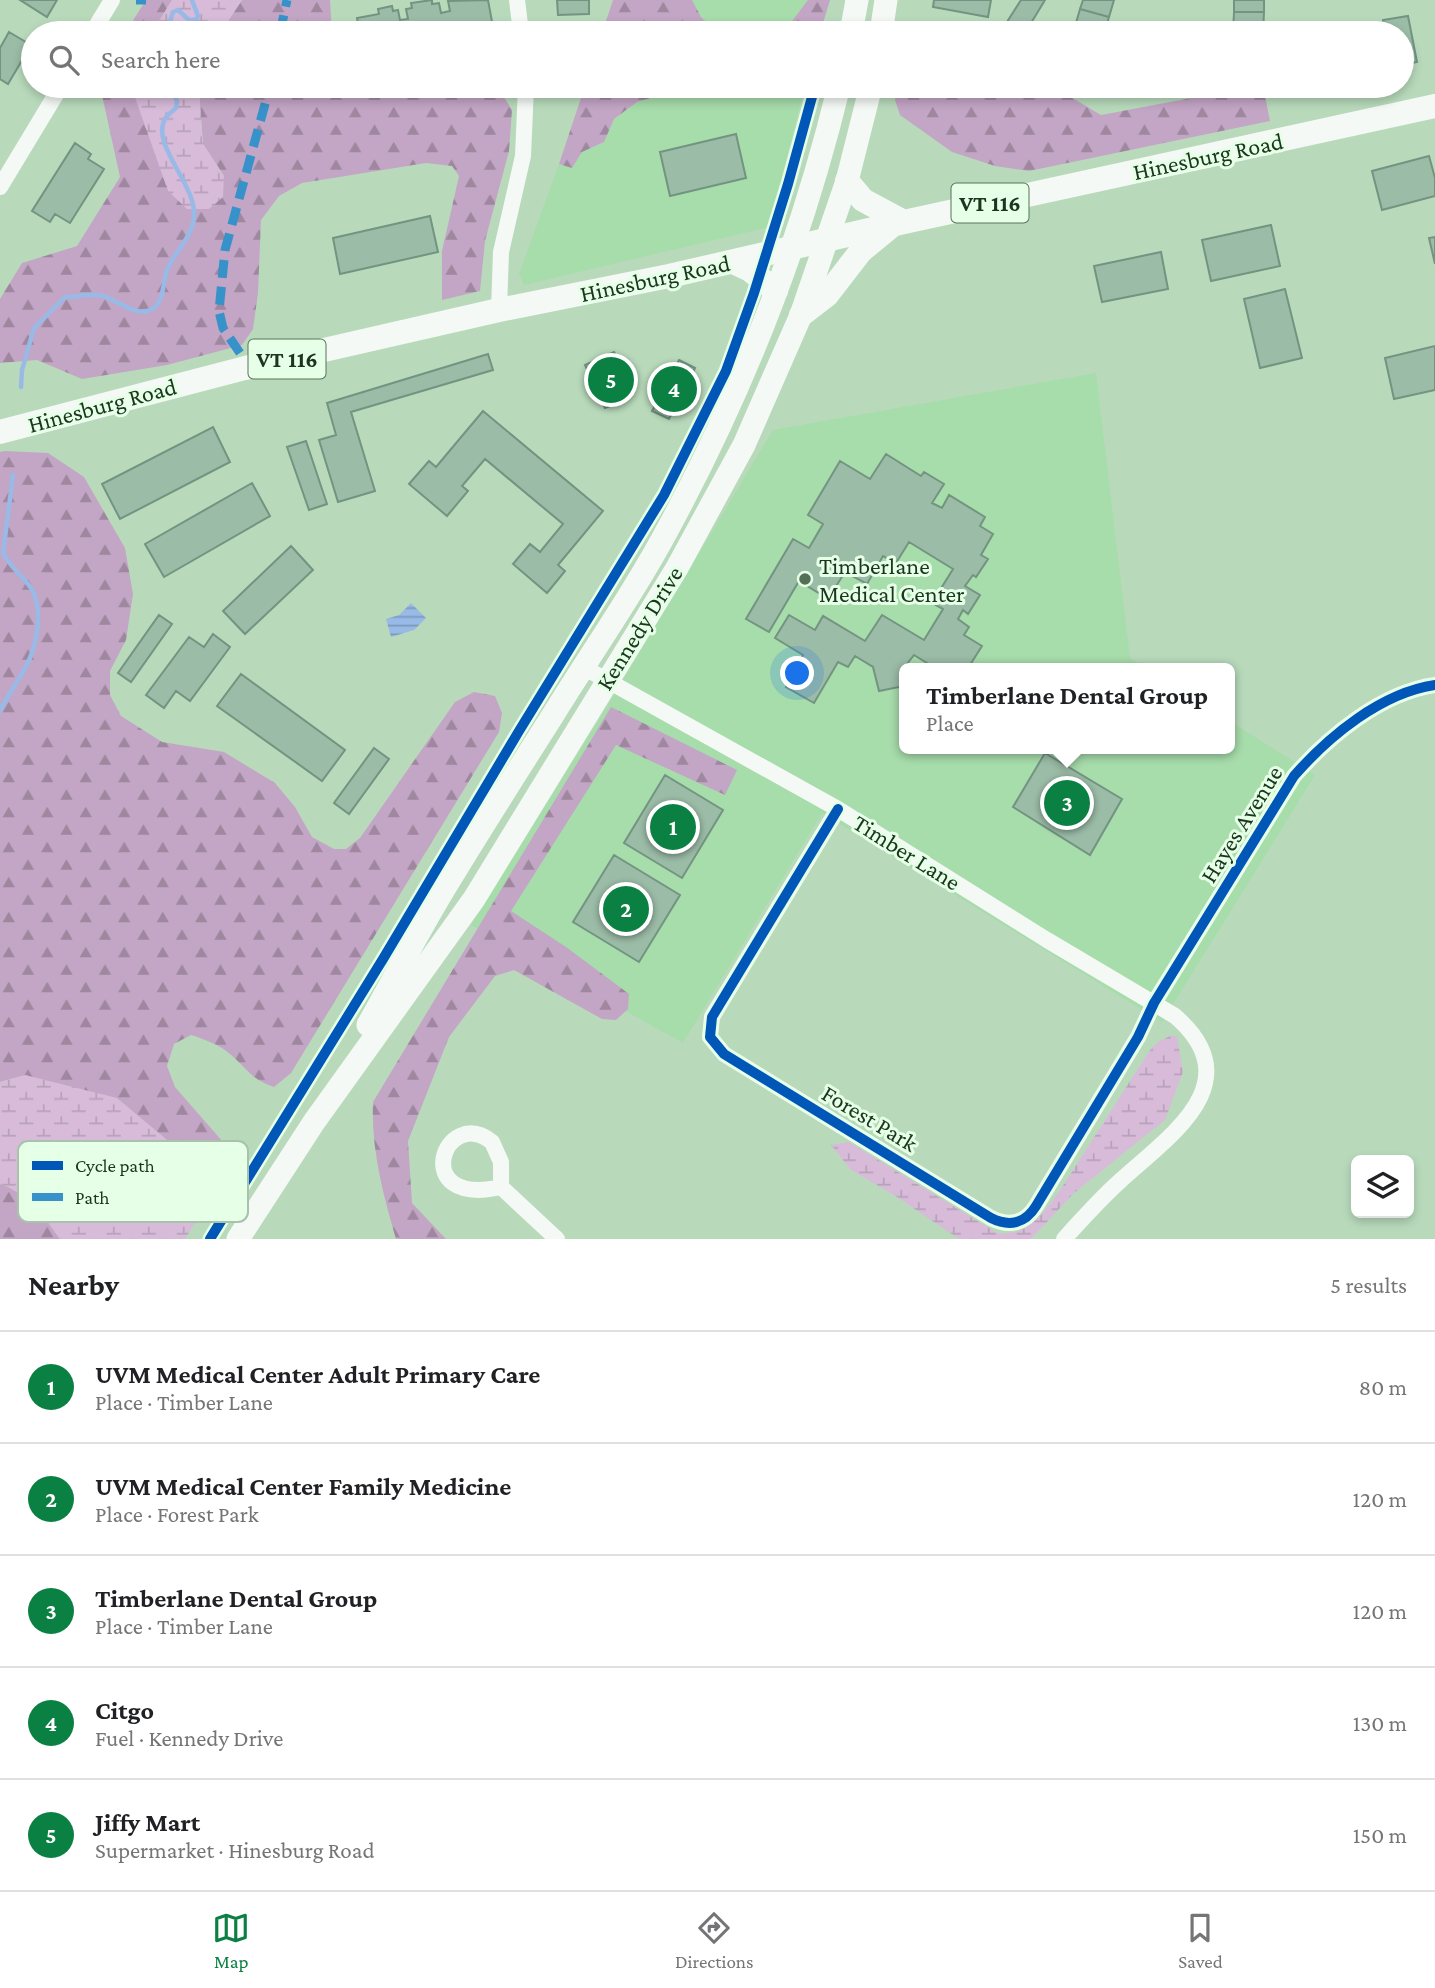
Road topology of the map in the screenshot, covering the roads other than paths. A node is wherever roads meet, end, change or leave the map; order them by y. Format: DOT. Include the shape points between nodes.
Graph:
graph roads {
  1 [pos="112,0"];
  2 [pos="517,0"];
  3 [pos="857,0"];
  4 [pos="886,0"];
  5 [pos="99,21"];
  6 [pos="520,21"];
  7 [pos="853,21"];
  8 [pos="883,21"];
  9 [pos="54,98"];
  10 [pos="526,98"];
  11 [pos="836,98"];
  12 [pos="868,98"];
  13 [pos="1435,106"];
  14 [pos="847,181"];
  15 [pos="0,187"];
  16 [pos="899,223"];
  17 [pos="827,240"];
  18 [pos="792,248"];
  19 [pos="733,262"];
  20 [pos="776,291"];
  21 [pos="499,310"];
  22 [pos="801,315"];
  23 [pos="0,432"];
  24 [pos="583,667"];
  25 [pos="606,680"];
  26 [pos="1435,685"];
  27 [pos="838,809"];
  28 [pos="1154,1003"];
  29 [pos="314,1122"];
  30 [pos="501,1187"];
  31 [pos="238,1239"];
  32 [pos="557,1239"];
  33 [pos="1064,1239"];
  1 -- 5 [label="street"];
  2 -- 6 [label="street"];
  3 -- 7 [label="main road"];
  4 -- 8 [label="main road"];
  9 -- 15 [label="street"];
  10 -- 21 [label="street" via="523,156 501,252"];
  11 -- 18 [label="main road, Kennedy Drive"];
  12 -- 14 [label="main road, Kennedy Drive"];
  13 -- 16 [label="main road, Hinesburg Road / VT 116"];
  14 -- 16 [label="main road" via="863,200"];
  14 -- 17 [label="main road, Kennedy Drive"];
  16 -- 17 [label="main road, Hinesburg Road / VT 116"];
  16 -- 22 [label="main road" via="861,251 827,295"];
  17 -- 18 [label="main road, Hinesburg Road / VT 116"];
  17 -- 22 [label="main road, Kennedy Drive"];
  18 -- 19 [label="main road, Hinesburg Road / VT 116"];
  18 -- 20 [label="main road, Kennedy Drive"];
  19 -- 20 [label="main road"];
  19 -- 21 [label="main road, Hinesburg Road / VT 116"];
  20 -- 24 [label="main road, Kennedy Drive" via="703,463 669,528"];
  21 -- 23 [label="main road, Hinesburg Road / VT 116" via="245,368"];
  22 -- 25 [label="main road, Kennedy Drive" via="744,445 677,568"];
  24 -- 25 [label="street, Timber Lane"];
  24 -- 29 [label="main road, Kennedy Drive" via="447,883"];
  25 -- 27 [label="street, Timber Lane"];
  25 -- 29 [label="main road, Kennedy Drive" via="474,899"];
  26 -- 28 [label="street, Hayes Avenue" via="1374,709 1306,763 1285,788"];
  27 -- 28 [label="street, Timber Lane"];
  27 -- 28 [label="street, Forest Park" via="712,1017 709,1031 713,1043 991,1218 1015,1223 1037,1206"];
  28 -- 33 [label="street, Timber Lane" via="1184,1024 1199,1042 1205,1067 1203,1092 1182,1125 1098,1201"];
  29 -- 31 [label="main road, Kennedy Drive"];
  30 -- 32 [label="street"];
}
